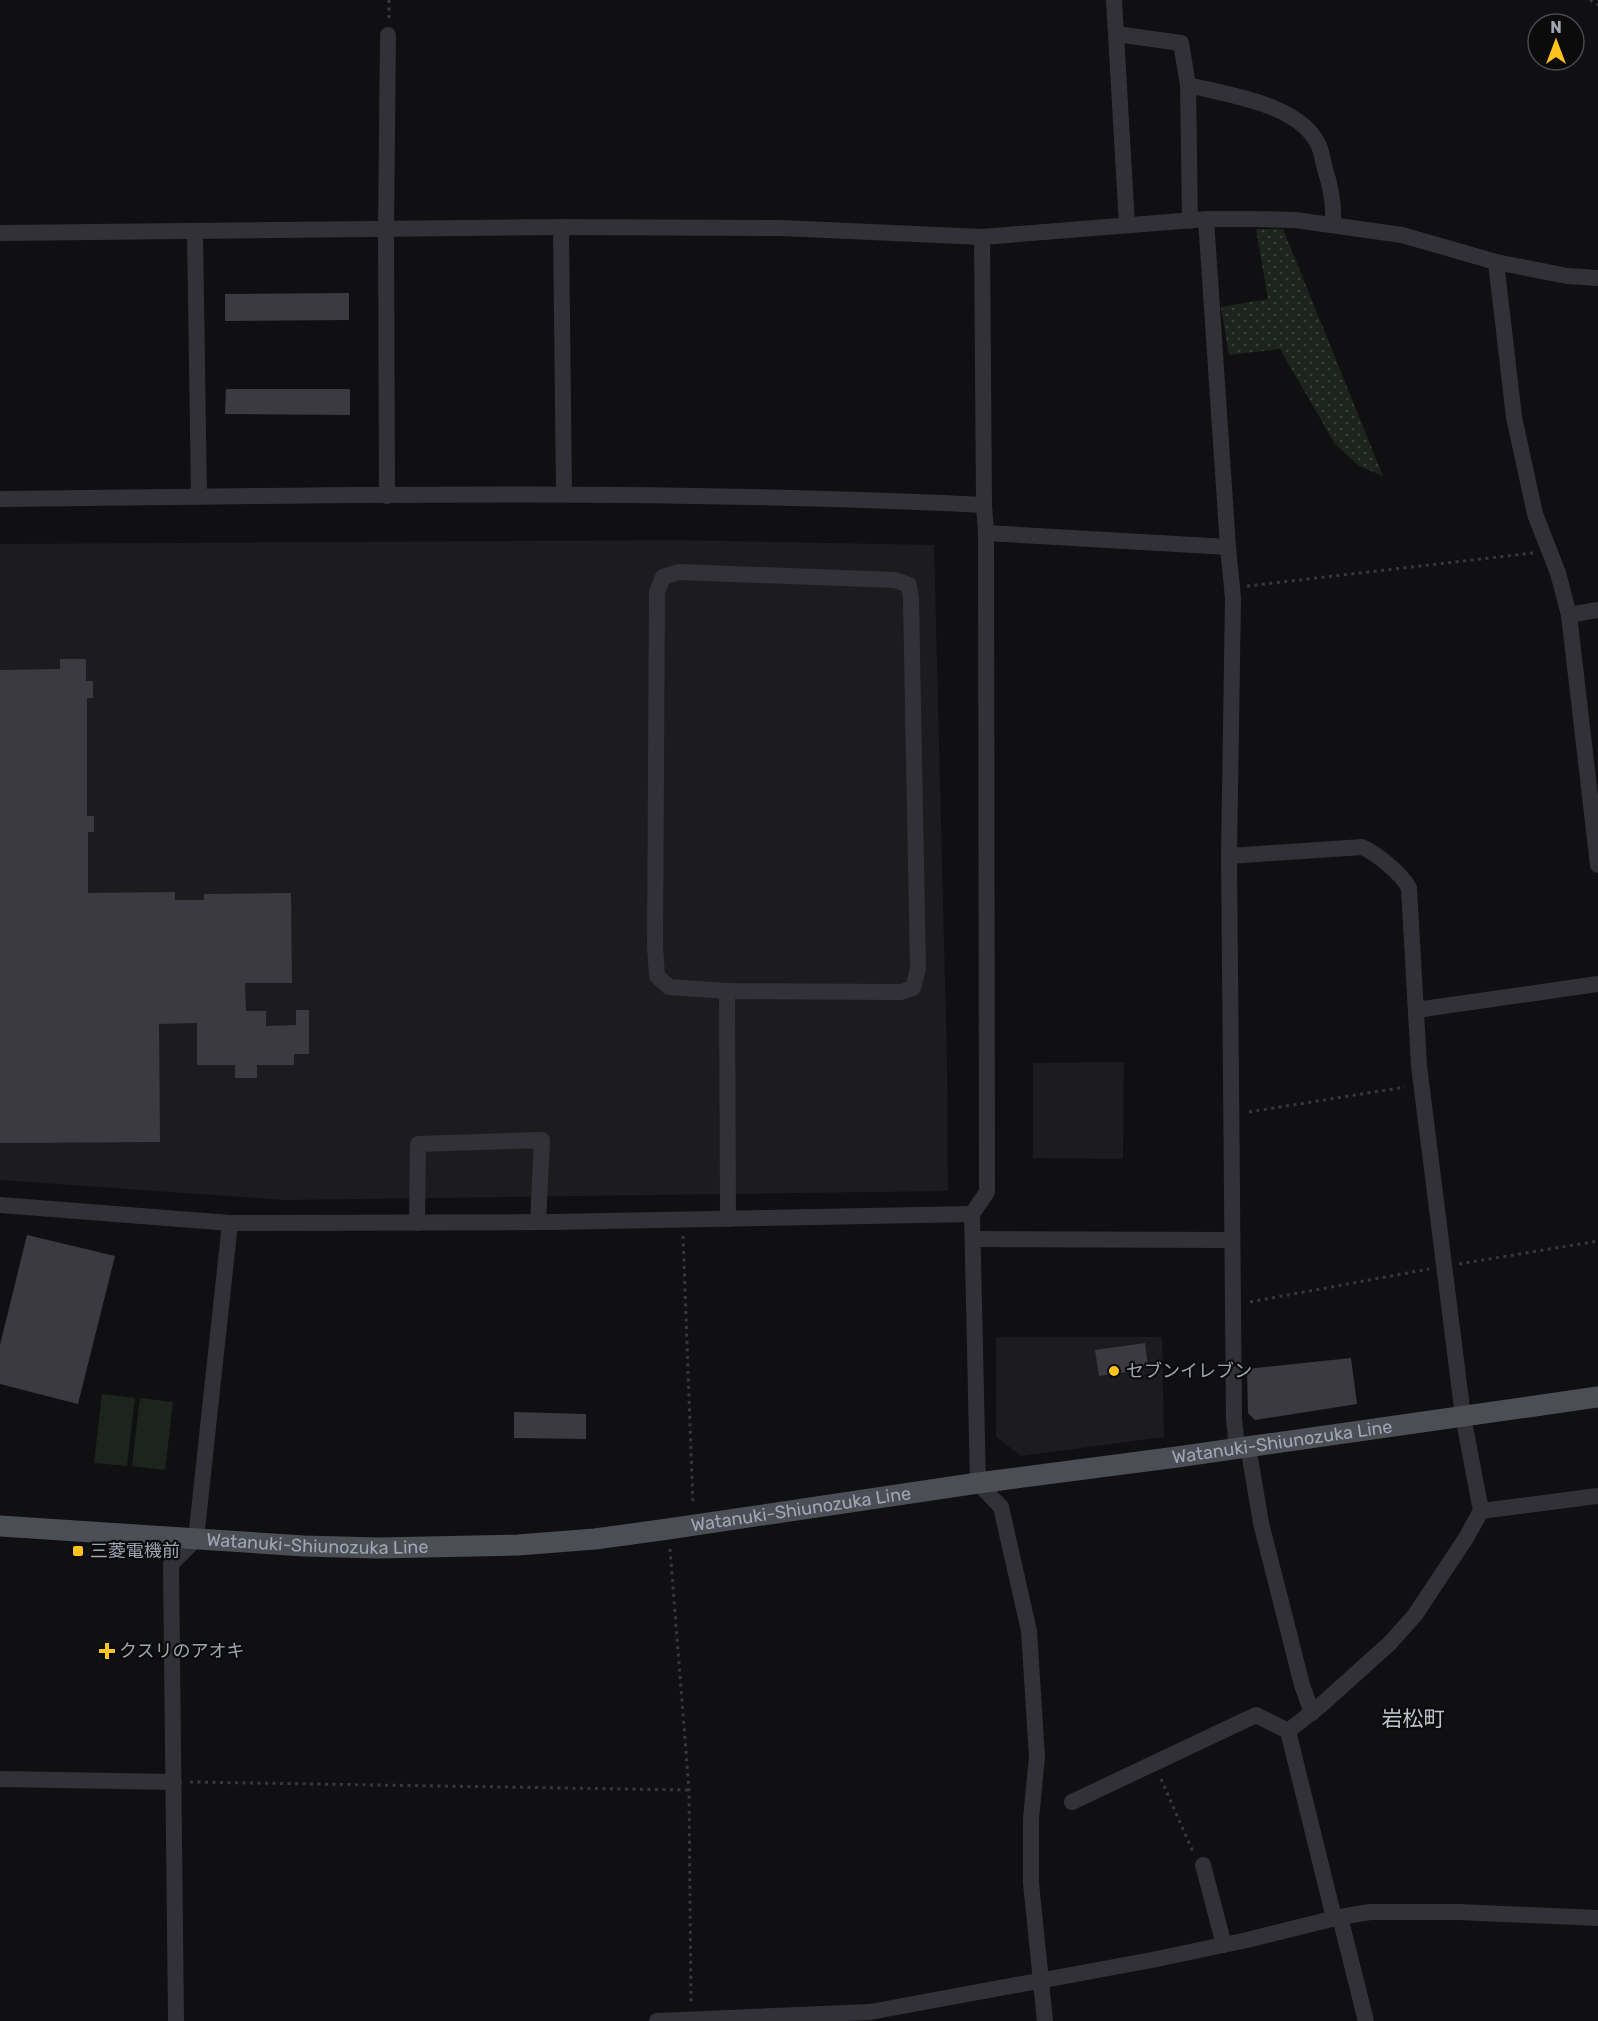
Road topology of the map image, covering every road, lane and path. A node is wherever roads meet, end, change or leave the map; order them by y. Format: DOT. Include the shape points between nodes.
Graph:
graph roads {
  1 [pos="1114,0"];
  2 [pos="1590,0"];
  3 [pos="1598,5"];
  4 [pos="1116,34"];
  5 [pos="388,35"];
  6 [pos="1188,85"];
  7 [pos="1198,220"];
  8 [pos="1333,224"];
  9 [pos="1127,225"];
  10 [pos="561,227"];
  11 [pos="386,229"];
  12 [pos="195,231"];
  13 [pos="0,233"];
  14 [pos="982,237"];
  15 [pos="1496,262"];
  16 [pos="1598,278"];
  17 [pos="564,494"];
  18 [pos="387,496"];
  19 [pos="199,497"];
  20 [pos="0,499"];
  21 [pos="984,505"];
  22 [pos="986,533"];
  23 [pos="1228,548"];
  24 [pos="1550,551"];
  25 [pos="1232,587"];
  26 [pos="1598,610"];
  27 [pos="1569,615"];
  28 [pos="1228,856"];
  29 [pos="1598,865"];
  30 [pos="1598,984"];
  31 [pos="727,991"];
  32 [pos="1416,1010"];
  33 [pos="1422,1084"];
  34 [pos="1231,1114"];
  35 [pos="0,1205"];
  36 [pos="972,1214"];
  37 [pos="728,1219"];
  38 [pos="683,1220"];
  39 [pos="538,1222"];
  40 [pos="230,1223"];
  41 [pos="417,1223"];
  42 [pos="973,1239"];
  43 [pos="1232,1240"];
  44 [pos="1598,1241"];
  45 [pos="1444,1266"];
  46 [pos="1233,1305"];
  47 [pos="1598,1397"];
  48 [pos="1463,1416"];
  49 [pos="1242,1447"];
  50 [pos="978,1483"];
  51 [pos="1598,1496"];
  52 [pos="1481,1511"];
  53 [pos="0,1526"];
  54 [pos="694,1526"];
  55 [pos="668,1529"];
  56 [pos="196,1539"];
  57 [pos="1312,1713"];
  58 [pos="1288,1731"];
  59 [pos="1154,1763"];
  60 [pos="0,1779"];
  61 [pos="174,1782"];
  62 [pos="689,1790"];
  63 [pos="1072,1802"];
  64 [pos="1199,1860"];
  65 [pos="1337,1917"];
  66 [pos="1598,1918"];
  67 [pos="1224,1945"];
  68 [pos="1041,1980"];
  69 [pos="692,2020"];
  70 [pos="176,2021"];
  71 [pos="657,2021"];
  72 [pos="1045,2021"];
  73 [pos="1366,2021"];
  1 -- 4 [label="street"];
  2 -- 3 [label="path"];
  4 -- 6 [label="street" via="1180,43"];
  4 -- 9 [label="street"];
  5 -- 11 [label="street"];
  6 -- 7 [label="street"];
  6 -- 8 [label="street" via="1254,102 1297,120 1319,146 1330,185"];
  7 -- 8 [label="street"];
  7 -- 9 [label="street"];
  7 -- 23 [label="street"];
  8 -- 15 [label="street" via="1402,235"];
  9 -- 14 [label="street"];
  10 -- 11 [label="street"];
  10 -- 14 [label="street" via="782,228"];
  10 -- 17 [label="street"];
  11 -- 12 [label="street"];
  11 -- 18 [label="street"];
  12 -- 13 [label="street"];
  12 -- 19 [label="street"];
  14 -- 21 [label="street"];
  15 -- 16 [label="street"];
  15 -- 24 [label="street" via="1514,417 1535,514"];
  17 -- 18 [label="street"];
  17 -- 21 [label="street" via="832,498"];
  18 -- 19 [label="street"];
  19 -- 20 [label="street"];
  21 -- 22 [label="street"];
  22 -- 23 [label="street"];
  22 -- 36 [label="street" via="987,1192"];
  23 -- 25 [label="street"];
  24 -- 25 [label="path"];
  24 -- 27 [label="street"];
  25 -- 28 [label="street"];
  26 -- 27 [label="street"];
  27 -- 29 [label="street"];
  28 -- 32 [label="street" via="1362,847 1371,851 1409,888"];
  28 -- 34 [label="street"];
  30 -- 32 [label="street"];
  31 -- 31 [label="street" via="901,992 913,988 918,969 909,585 895,580 679,572 663,577 657,592 657,976 669,987"];
  31 -- 37 [label="street"];
  32 -- 33 [label="street"];
  33 -- 34 [label="path"];
  33 -- 45 [label="street"];
  34 -- 43 [label="street"];
  35 -- 40 [label="street"];
  36 -- 37 [label="street"];
  36 -- 42 [label="street"];
  37 -- 38 [label="street"];
  38 -- 39 [label="street"];
  38 -- 54 [label="path"];
  39 -- 41 [label="street"];
  39 -- 41 [label="street" via="542,1140 418,1144"];
  40 -- 41 [label="street"];
  40 -- 56 [label="street"];
  42 -- 43 [label="street"];
  42 -- 50 [label="street"];
  43 -- 46 [label="street"];
  44 -- 45 [label="path"];
  45 -- 46 [label="path"];
  45 -- 48 [label="street"];
  46 -- 49 [label="street" via="1234,1419"];
  47 -- 48 [label="main road, Watanuki-Shiunozuka Line"];
  48 -- 49 [label="main road, Watanuki-Shiunozuka Line"];
  48 -- 52 [label="street"];
  49 -- 50 [label="main road, Watanuki-Shiunozuka Line"];
  49 -- 57 [label="street"];
  50 -- 54 [label="main road, Watanuki-Shiunozuka Line"];
  50 -- 68 [label="street" via="1001,1508 1029,1631 1037,1757 1031,1819 1031,1883"];
  51 -- 52 [label="street"];
  52 -- 57 [label="street" via="1415,1615 1390,1643"];
  53 -- 56 [label="main road, Watanuki-Shiunozuka Line"];
  54 -- 55 [label="main road, Watanuki-Shiunozuka Line"];
  55 -- 56 [label="main road, Watanuki-Shiunozuka Line" via="595,1539 448,1548 304,1546"];
  55 -- 62 [label="path"];
  56 -- 61 [label="street" via="171,1564"];
  57 -- 58 [label="street"];
  58 -- 59 [label="street" via="1256,1715"];
  58 -- 65 [label="street"];
  59 -- 63 [label="street"];
  59 -- 64 [label="path"];
  60 -- 61 [label="street"];
  61 -- 62 [label="path"];
  61 -- 70 [label="street"];
  62 -- 69 [label="path"];
  64 -- 67 [label="street"];
  65 -- 66 [label="street" via="1406,1911"];
  65 -- 67 [label="street"];
  65 -- 73 [label="street"];
  67 -- 68 [label="street"];
  68 -- 69 [label="street" via="870,2012"];
  68 -- 72 [label="street"];
  69 -- 71 [label="street"];
}
